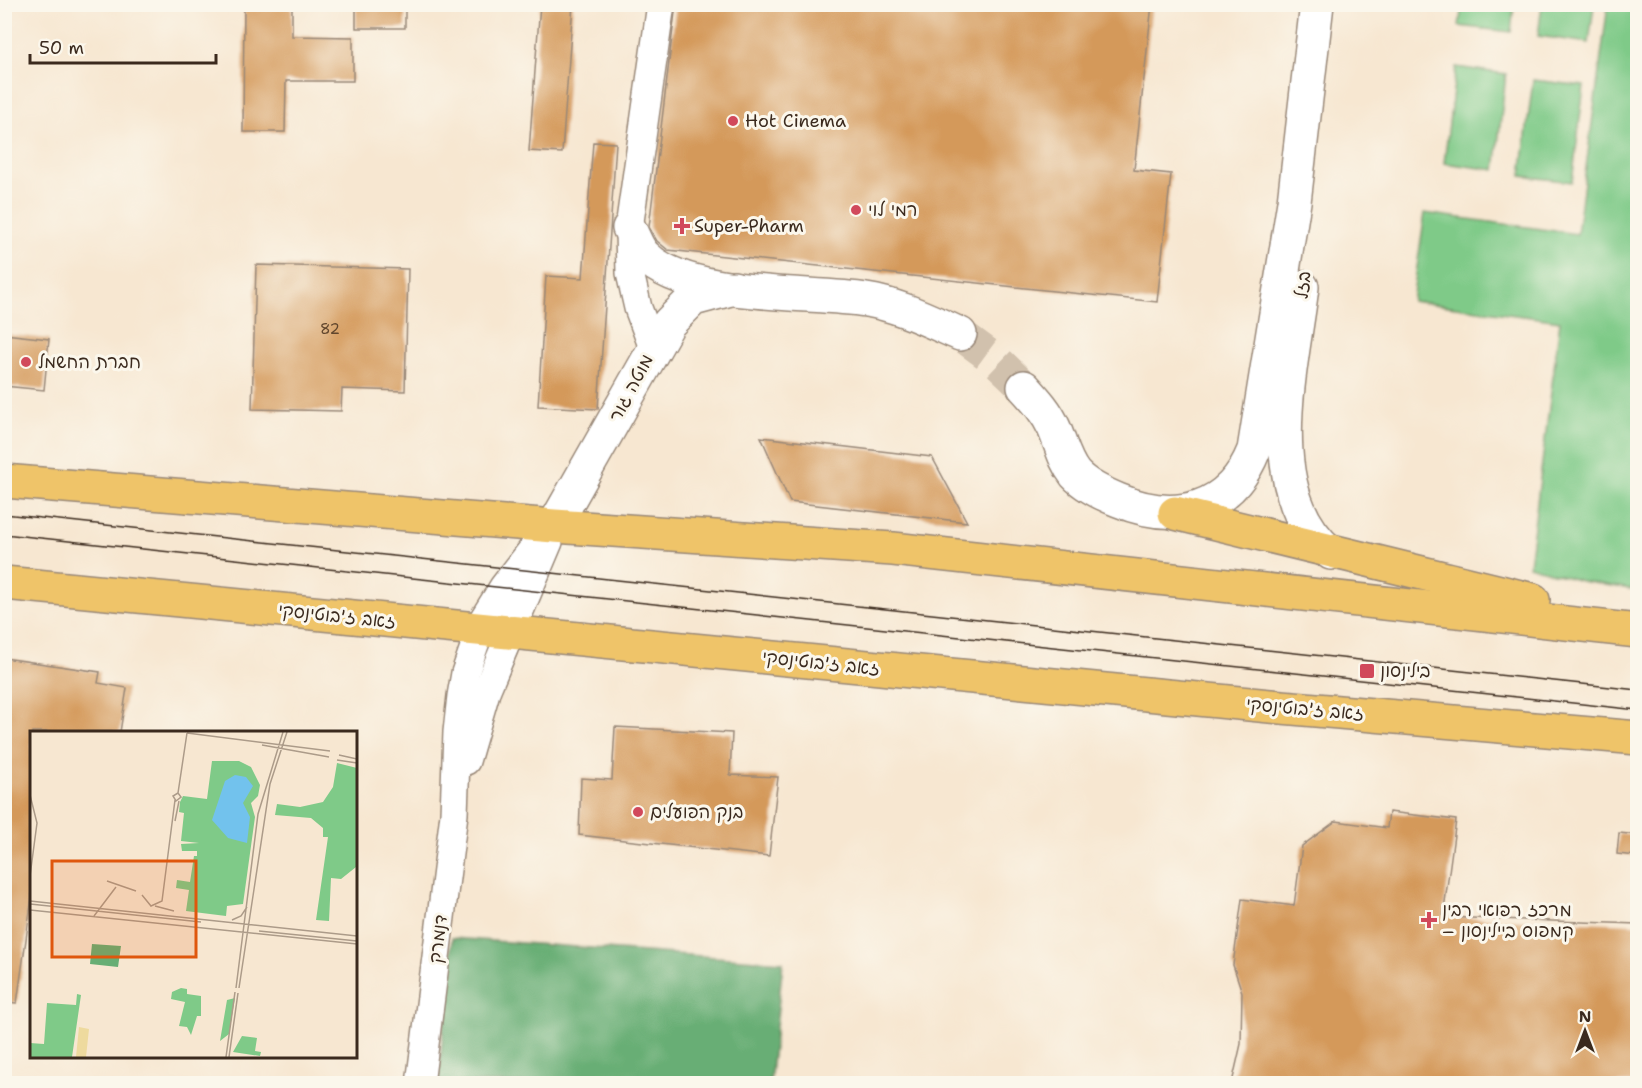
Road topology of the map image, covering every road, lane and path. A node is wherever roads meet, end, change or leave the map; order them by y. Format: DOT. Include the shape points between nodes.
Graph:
graph roads {
  1 [pos="661,4"];
  2 [pos="1317,4"];
  3 [pos="1340,4"];
  4 [pos="629,228"];
  5 [pos="734,288"];
  6 [pos="960,334"];
  7 [pos="653,348"];
  8 [pos="1024,387"];
  9 [pos="4,481"];
  10 [pos="1175,513"];
  11 [pos="554,526"];
  12 [pos="1331,553"];
  13 [pos="4,583"];
  14 [pos="1638,624"];
  15 [pos="496,631"];
  16 [pos="1638,631"];
  17 [pos="1638,738"];
  18 [pos="420,1083"];
  1 -- 4 [label="street, מוטה גור"];
  2 -- 10 [label="street, בזל" via="1294,202 1254,450 1247,468 1233,486 1207,503"];
  3 -- 12 [label="street, בזל" via="1287,404 1286,443 1287,473 1297,511 1317,542"];
  4 -- 5 [label="street" via="644,256 667,272"];
  4 -- 7 [label="street, מוטה גור" via="630,273"];
  5 -- 6 [label="street" via="866,300"];
  5 -- 7 [label="street" via="693,299 669,323"];
  7 -- 11 [label="street, מוטה גור"];
  8 -- 10 [label="street" via="1044,409 1076,475 1101,494 1131,506"];
  9 -- 11 [label="main road"];
  10 -- 12 [label="main road"];
  11 -- 15 [label="street, מוטה גור" via="506,588"];
  11 -- 16 [label="main road" via="893,549"];
  12 -- 14 [label="main road"];
  13 -- 15 [label="main road, זאב ז'בוטינסקי"];
  15 -- 17 [label="main road, זאב ז'בוטינסקי"];
  15 -- 18 [label="street, דנמרק" via="487,689 456,794"];
}
